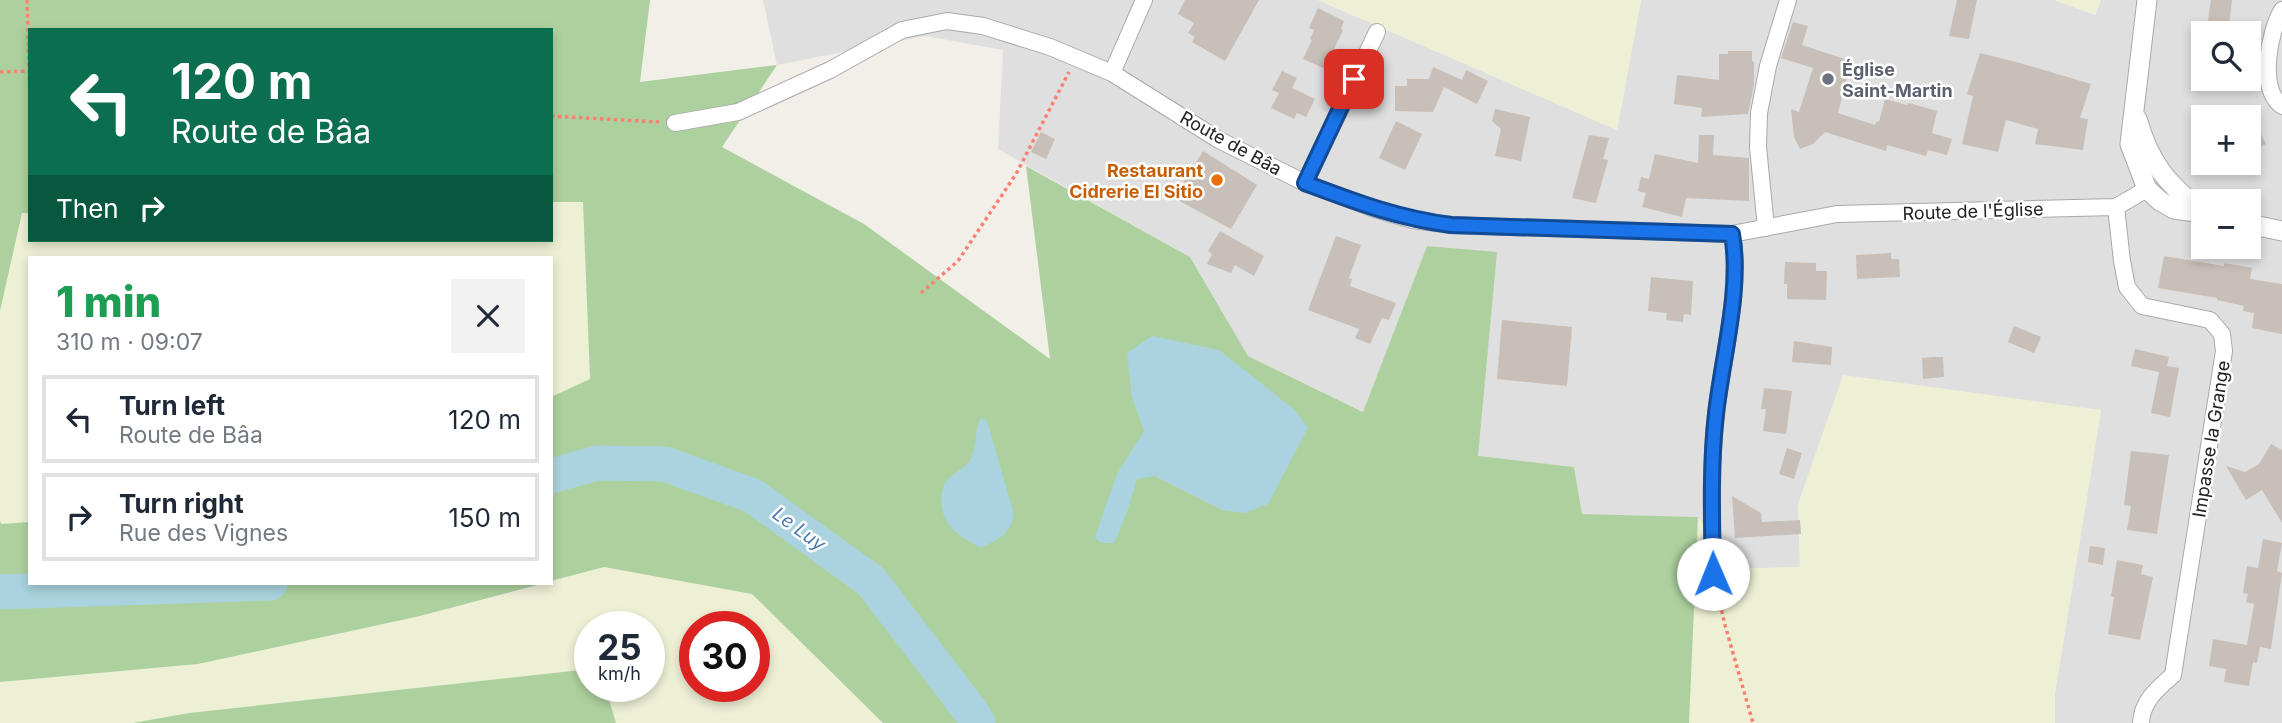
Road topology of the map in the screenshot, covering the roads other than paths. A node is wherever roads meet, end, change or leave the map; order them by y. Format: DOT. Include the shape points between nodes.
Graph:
graph roads {
  1 [pos="1144,0"];
  2 [pos="1788,0"];
  3 [pos="2147,0"];
  4 [pos="2282,10"];
  5 [pos="1377,32"];
  6 [pos="1112,73"];
  7 [pos="2282,106"];
  8 [pos="2135,111"];
  9 [pos="675,123"];
  10 [pos="2161,173"];
  11 [pos="1305,183"];
  12 [pos="2147,189"];
  13 [pos="2191,203"];
  14 [pos="2116,207"];
  15 [pos="2191,211"];
  16 [pos="2261,227"];
  17 [pos="1766,228"];
  18 [pos="2282,231"];
  19 [pos="1732,234"];
  20 [pos="1713,574"];
  21 [pos="2141,723"];
  1 -- 6 [label="street"];
  2 -- 17 [label="street" via="1759,113"];
  3 -- 8 [label="street"];
  4 -- 7 [label="street" via="2274,23 2268,84"];
  5 -- 11 [label="street"];
  6 -- 9 [label="street, Route de Bâa" via="984,26 947,21 902,30 830,70 738,112"];
  6 -- 11 [label="street, Route de Bâa" via="1219,140"];
  8 -- 10 [label="street" via="2144,142"];
  8 -- 12 [label="street" via="2130,144"];
  10 -- 12 [label="street"];
  10 -- 13 [label="street"];
  11 -- 19 [label="street, Route de Bâa" via="1413,220 1451,225"];
  12 -- 14 [label="street, Route de l'Église"];
  12 -- 15 [label="street" via="2174,209"];
  14 -- 17 [label="street, Route de l'Église" via="1837,214"];
  14 -- 21 [label="street, Impasse la Grange" via="2127,287 2142,306 2210,320 2222,334 2224,351 2173,676 2149,697"];
  16 -- 18 [label="street"];
  17 -- 19 [label="street, Route de l'Église"];
  19 -- 20 [label="street" via="1734,280 1716,417"];
}
